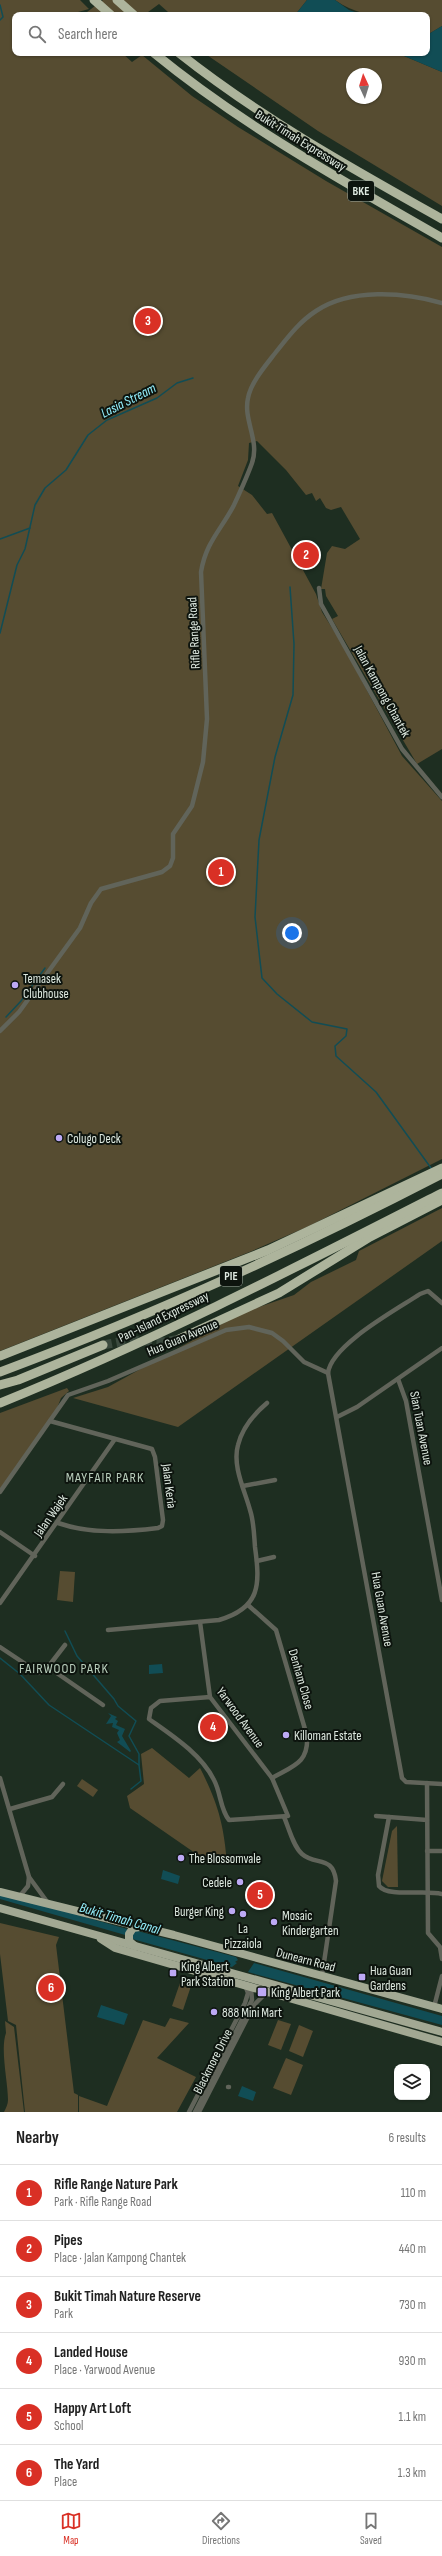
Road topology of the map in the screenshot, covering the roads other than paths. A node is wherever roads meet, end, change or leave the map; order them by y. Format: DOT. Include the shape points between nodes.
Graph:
graph roads {
  1 [pos="94,0"];
  2 [pos="117,0"];
  3 [pos="108,12"];
  4 [pos="131,12"];
  5 [pos="158,56"];
  6 [pos="184,56"];
  7 [pos="442,219"];
  8 [pos="442,238"];
  9 [pos="442,303"];
  10 [pos="318,588"];
  11 [pos="442,797"];
  12 [pos="0,1031"];
  13 [pos="442,1168"];
  14 [pos="442,1174"];
  15 [pos="442,1193"];
  16 [pos="442,1200"];
  17 [pos="442,1303"];
  18 [pos="179,1339"];
  19 [pos="103,1345"];
  20 [pos="442,1348"];
  21 [pos="0,1356"];
  22 [pos="0,1372"];
  23 [pos="328,1373"];
  24 [pos="398,1379"];
  25 [pos="0,1385"];
  26 [pos="0,1403"];
  27 [pos="266,1403"];
  28 [pos="337,1417"];
  29 [pos="50,1421"];
  30 [pos="115,1439"];
  31 [pos="275,1480"];
  32 [pos="243,1486"];
  33 [pos="0,1492"];
  34 [pos="58,1523"];
  35 [pos="0,1532"];
  36 [pos="35,1556"];
  37 [pos="274,1557"];
  38 [pos="257,1561"];
  39 [pos="442,1600"];
  40 [pos="0,1603"];
  41 [pos="248,1605"];
  42 [pos="200,1622"];
  43 [pos="108,1630"];
  44 [pos="65,1646"];
  45 [pos="0,1647"];
  46 [pos="48,1667"];
  47 [pos="210,1697"];
  48 [pos="102,1705"];
  49 [pos="0,1778"];
  50 [pos="272,1778"];
  51 [pos="63,1784"];
  52 [pos="427,1784"];
  53 [pos="442,1784"];
  54 [pos="10,1809"];
  55 [pos="286,1816"];
  56 [pos="376,1816"];
  57 [pos="389,1818"];
  58 [pos="426,1820"];
  59 [pos="427,1851"];
  60 [pos="442,1851"];
  61 [pos="29,1877"];
  62 [pos="428,1891"];
  63 [pos="0,1892"];
  64 [pos="442,1894"];
  65 [pos="19,1897"];
  66 [pos="49,1904"];
  67 [pos="0,1908"];
  68 [pos="143,1927"];
  69 [pos="93,1934"];
  70 [pos="137,1947"];
  71 [pos="441,1947"];
  72 [pos="442,1959"];
  73 [pos="322,1976"];
  74 [pos="442,1976"];
  75 [pos="248,1986"];
  76 [pos="279,1994"];
  77 [pos="312,1995"];
  78 [pos="440,1995"];
  79 [pos="318,2005"];
  80 [pos="438,2008"];
  81 [pos="442,2032"];
  82 [pos="442,2042"];
  83 [pos="189,2112"];
  84 [pos="195,2112"];
  85 [pos="199,2112"];
  1 -- 3 [label="highway"];
  2 -- 4 [label="highway"];
  5 -- 8 [label="highway, Bukit Timah Expressway / BKE" via="209,97 294,152"];
  6 -- 7 [label="highway, Bukit Timah Expressway / BKE" via="207,76 291,133"];
  9 -- 12 [label="street, Rifle Range Road" via="401,295 340,299 317,310 303,321 263,368 248,396 246,409 254,442 252,462 234,505 204,552 201,572 207,719 203,762 192,806 173,834 173,858 170,866 162,872 101,889 91,903 80,928 19,1012"];
  10 -- 11 [label="street, Jalan Kampong Chantek" via="320,604 402,749"];
  13 -- 21 [label="highway" via="268,1250"];
  14 -- 22 [label="highway, Pan-Island Expressway / PIE" via="251,1268 79,1342"];
  15 -- 26 [label="highway, Pan-Island Expressway / PIE" via="311,1260 119,1352"];
  16 -- 18 [label="highway" via="370,1237 279,1292"];
  17 -- 23 [label="street" via="428,1291 420,1294 343,1347 329,1364"];
  19 -- 25 [label="highway"];
  20 -- 24 [label="street"];
  23 -- 28 [label="street, Hua Guan Avenue"];
  23 -- 29 [label="street, Hua Guan Avenue" via="304,1362 278,1336 258,1328 239,1327 226,1330 108,1381 74,1391 62,1400"];
  24 -- 28 [label="street"];
  24 -- 39 [label="street, Sian Tuan Avenue" via="406,1401"];
  27 -- 32 [label="street" via="244,1431 238,1446 237,1458"];
  28 -- 52 [label="street, Hua Guan Avenue" via="402,1778 406,1782"];
  29 -- 30 [label="street, Jalan Keria"];
  29 -- 33 [label="street, Hua Guan Avenue"];
  30 -- 34 [label="street, Jalan Wajek"];
  30 -- 34 [label="street, Jalan Keria" via="153,1451 163,1517 162,1526 93,1531 74,1529"];
  31 -- 32 [label="street"];
  32 -- 38 [label="street" via="251,1512"];
  34 -- 36 [label="street, Jalan Wajek"];
  35 -- 36 [label="street"];
  36 -- 40 [label="street, Jalan Wajek"];
  37 -- 38 [label="street"];
  38 -- 41 [label="street" via="257,1586"];
  41 -- 42 [label="street" via="234,1616"];
  41 -- 50 [label="street, Denham Close" via="276,1630 307,1736 308,1749 303,1759"];
  42 -- 43 [label="street"];
  42 -- 47 [label="street, Yarwood Avenue"];
  44 -- 46 [label="street"];
  45 -- 46 [label="street" via="35,1672 42,1672"];
  46 -- 48 [label="street"];
  47 -- 50 [label="street, Yarwood Avenue"];
  47 -- 55 [label="street" via="160,1701 151,1708 149,1719 170,1733 205,1765 215,1781 225,1815 229,1820"];
  49 -- 54 [label="street"];
  50 -- 55 [label="street, Yarwood Avenue"];
  51 -- 54 [label="street" via="52,1797"];
  52 -- 53 [label="street, Hua Guan Avenue"];
  52 -- 58 [label="street"];
  54 -- 61 [label="street"];
  55 -- 73 [label="street, Yarwood Avenue" via="302,1854 323,1861 335,1873"];
  56 -- 57 [label="street"];
  57 -- 58 [label="street"];
  57 -- 62 [label="street" via="379,1872 379,1886 390,1892"];
  58 -- 59 [label="street"];
  59 -- 60 [label="street"];
  59 -- 62 [label="street"];
  61 -- 65 [label="street" via="25,1892"];
  61 -- 66 [label="street"];
  62 -- 64 [label="street"];
  62 -- 71 [label="street" via="428,1933"];
  63 -- 65 [label="highway, Dunearn Road"];
  65 -- 66 [label="highway, Dunearn Road"];
  66 -- 68 [label="highway, Dunearn Road"];
  67 -- 69 [label="highway"];
  68 -- 70 [label="highway" via="133,1928 129,1934 129,1941"];
  68 -- 73 [label="highway, Dunearn Road"];
  69 -- 70 [label="highway"];
  69 -- 75 [label="highway" via="115,1948"];
  70 -- 77 [label="highway"];
  71 -- 72 [label="street"];
  73 -- 80 [label="highway, Dunearn Road"];
  74 -- 78 [label="street"];
  75 -- 76 [label="highway"];
  75 -- 83 [label="street, Blackmore Drive" via="245,2003"];
  75 -- 84 [label="street" via="252,2000"];
  76 -- 79 [label="highway"];
  76 -- 85 [label="street, Blackmore Drive" via="264,1995 258,1999"];
  77 -- 79 [label="highway"];
  77 -- 81 [label="highway"];
  78 -- 80 [label="street"];
  79 -- 82 [label="highway"];
}
